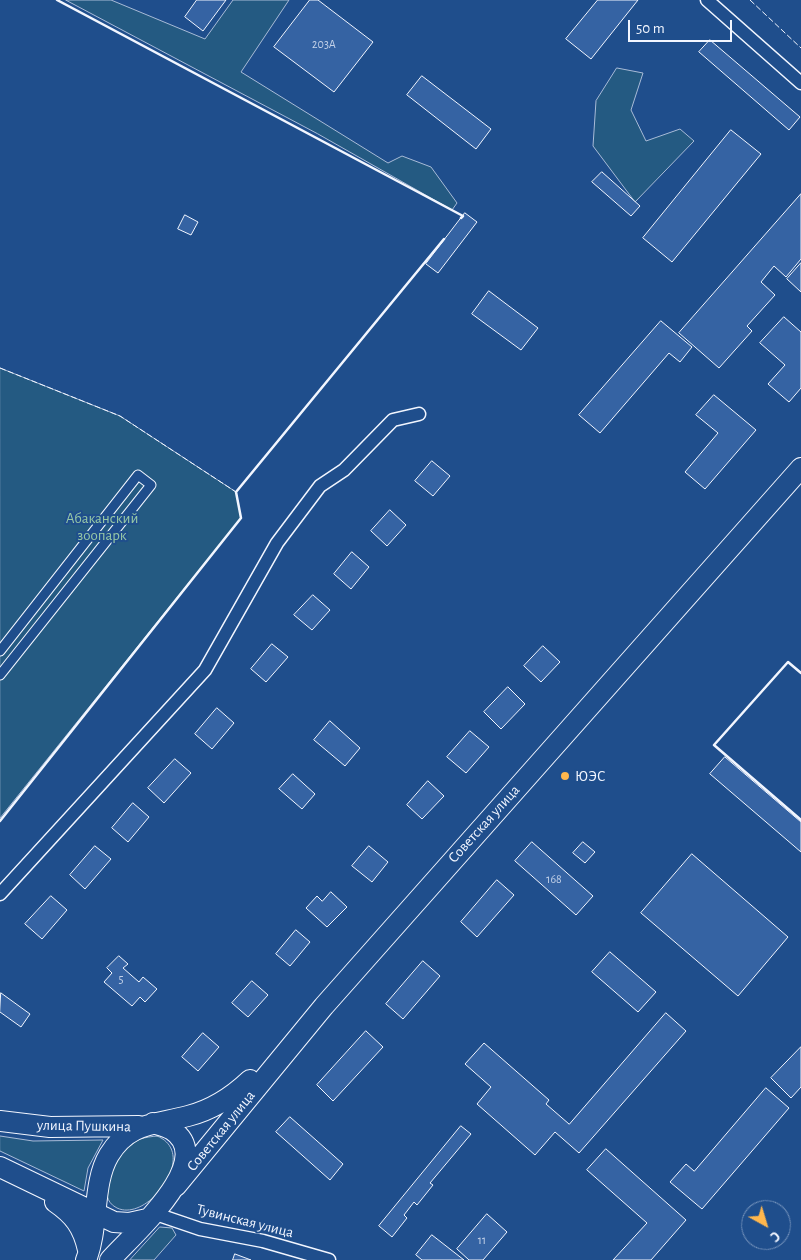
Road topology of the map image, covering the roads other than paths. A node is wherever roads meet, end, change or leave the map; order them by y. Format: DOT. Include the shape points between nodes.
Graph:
graph roads {
  1 [pos="706,0"];
  2 [pos="801,83"];
  3 [pos="419,414"];
  4 [pos="801,468"];
  5 [pos="0,651"];
  6 [pos="0,675"];
  7 [pos="0,894"];
  8 [pos="303,1031"];
  9 [pos="0,1121"];
  10 [pos="146,1125"];
  11 [pos="6,1170"];
  12 [pos="176,1186"];
  13 [pos="97,1214"];
  14 [pos="150,1216"];
  15 [pos="88,1256"];
  16 [pos="110,1260"];
  17 [pos="329,1260"];
  1 -- 2 [label="street"];
  3 -- 7 [label="street" via="393,420 344,470 320,486 277,543 205,670"];
  4 -- 8 [label="main road, Советская улица"];
  5 -- 6 [label="street" via="138,475 152,485"];
  8 -- 10 [label="main road, улица Пушкина" via="230,1098 188,1116"];
  8 -- 12 [label="main road, Советская улица"];
  9 -- 10 [label="main road, улица Пушкина" via="50,1127"];
  10 -- 12 [label="main road" via="172,1130 182,1140 185,1167"];
  10 -- 13 [label="main road" via="127,1134 109,1155 101,1173"];
  11 -- 13 [label="main road"];
  11 -- 15 [label="main road" via="69,1212 85,1233"];
  12 -- 14 [label="main road"];
  13 -- 14 [label="main road" via="114,1222 129,1223"];
  13 -- 15 [label="main road"];
  14 -- 16 [label="main road"];
  14 -- 17 [label="street, Тувинская улица" via="263,1240"];
}
